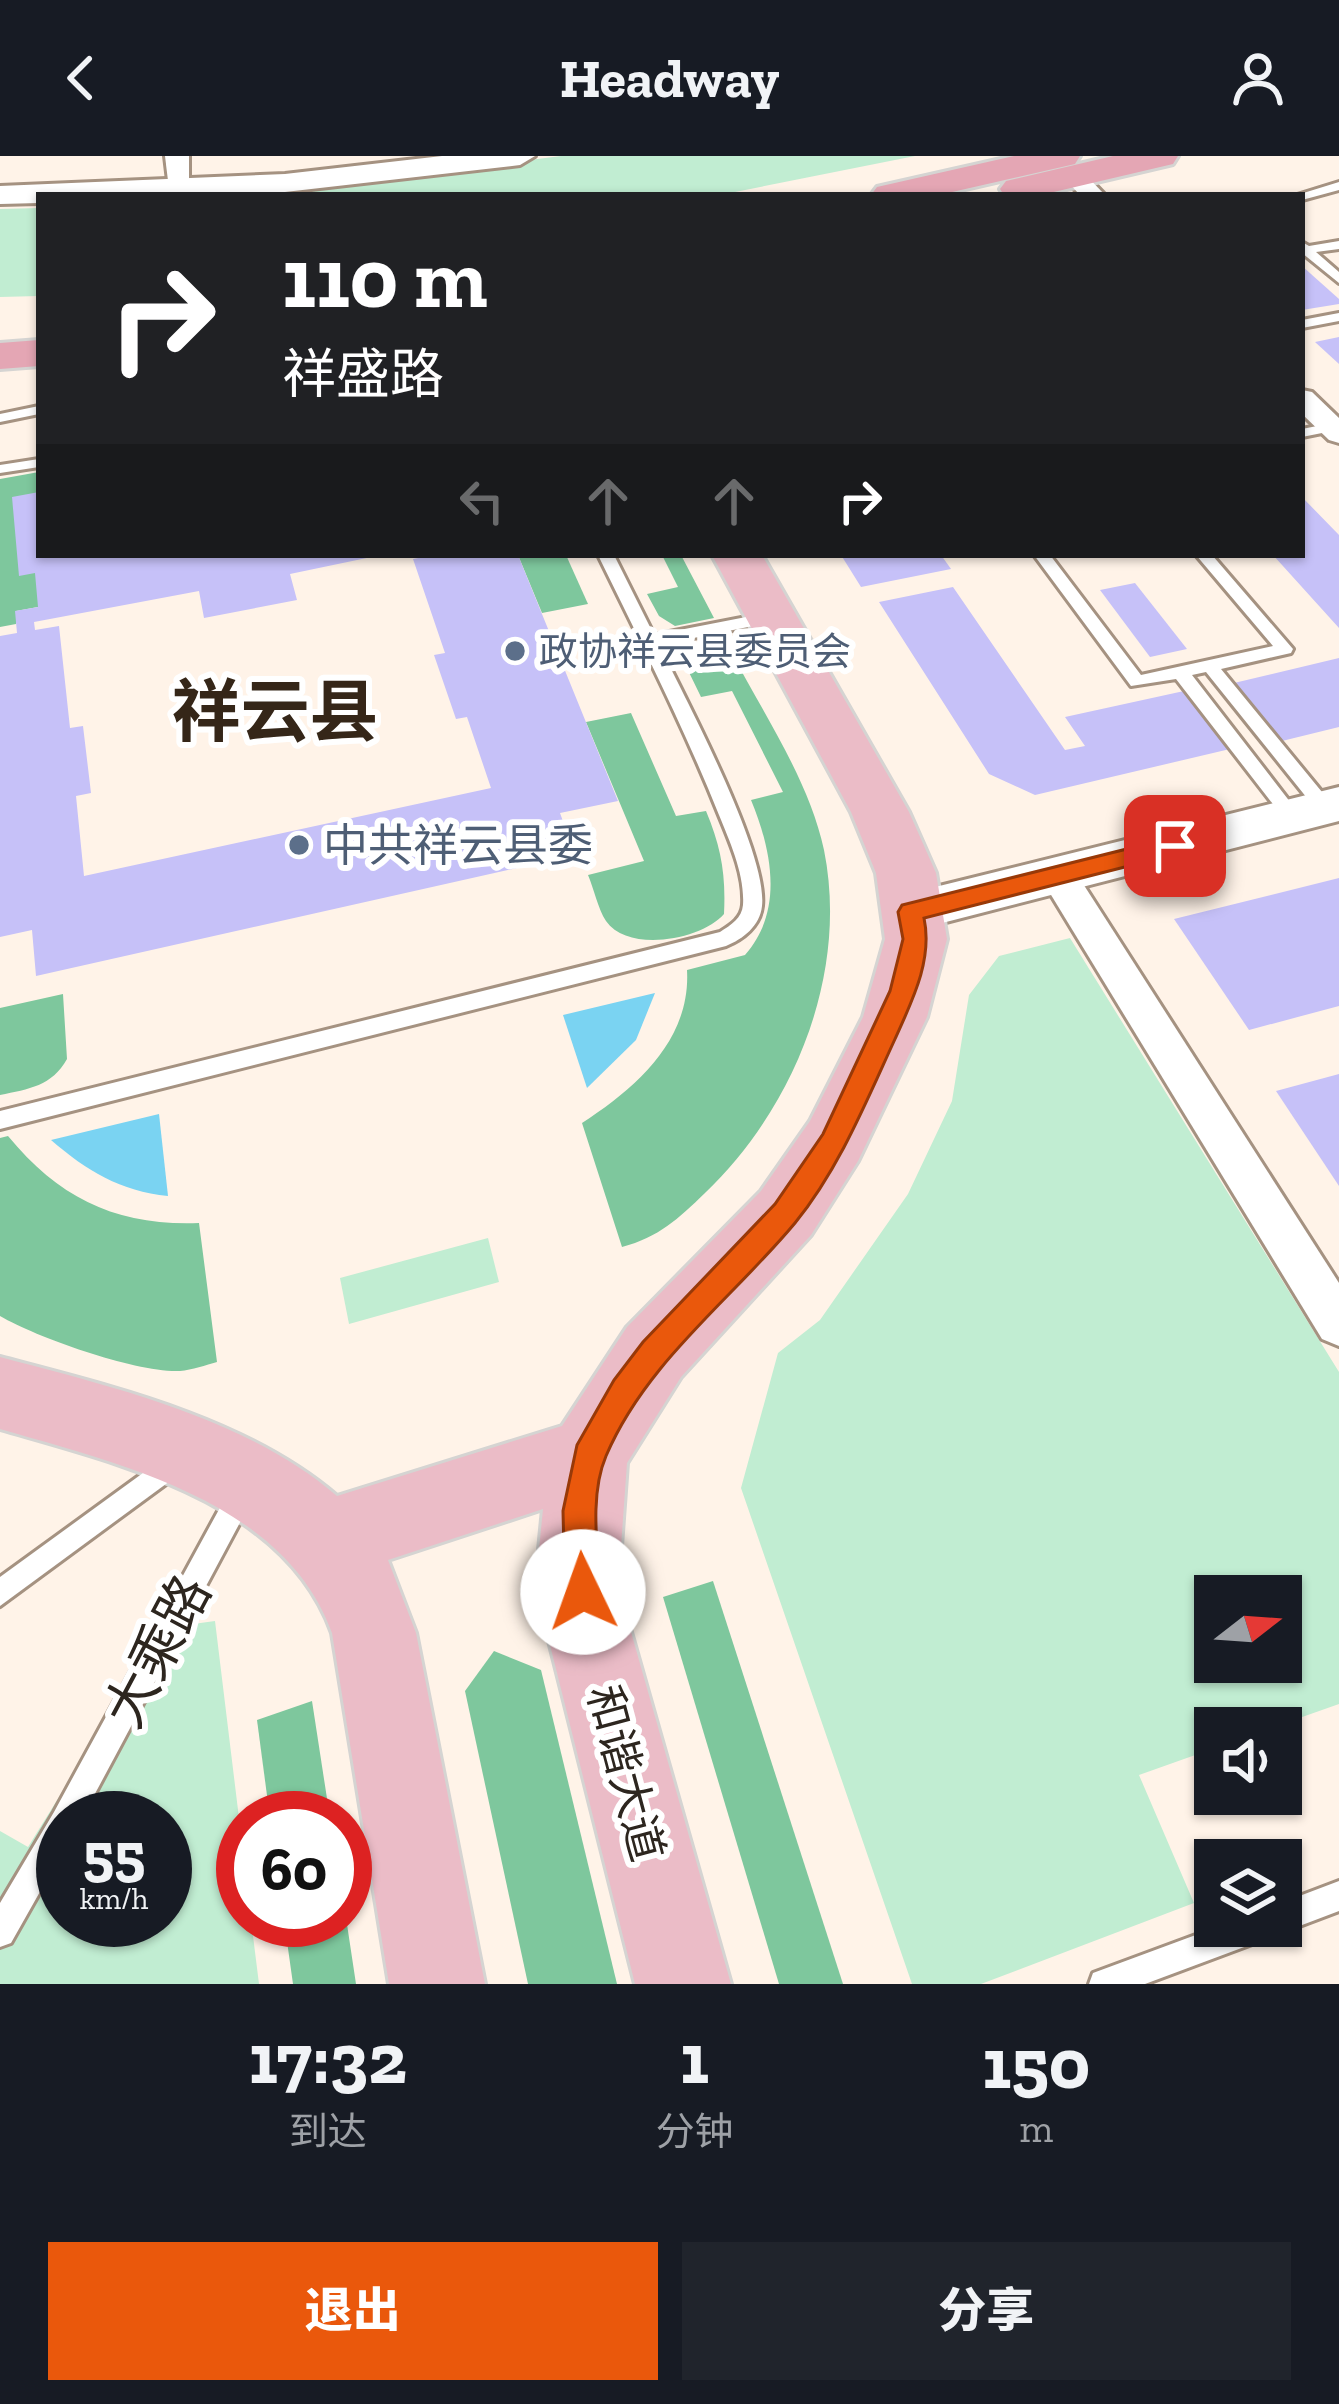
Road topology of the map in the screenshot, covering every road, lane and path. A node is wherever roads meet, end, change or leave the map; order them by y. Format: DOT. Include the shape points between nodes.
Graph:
graph roads {
  1 [pos="177,156"];
  2 [pos="1160,156"];
  3 [pos="508,157"];
  4 [pos="349,166"];
  5 [pos="1070,171"];
  6 [pos="1339,186"];
  7 [pos="181,192"];
  8 [pos="912,192"];
  9 [pos="1002,192"];
  10 [pos="36,194"];
  11 [pos="0,195"];
  12 [pos="1305,195"];
  13 [pos="1339,244"];
  14 [pos="1305,248"];
  15 [pos="1305,249"];
  16 [pos="1339,279"];
  17 [pos="1339,317"];
  18 [pos="1305,323"];
  19 [pos="36,328"];
  20 [pos="0,331"];
  21 [pos="36,353"];
  22 [pos="0,356"];
  23 [pos="1305,401"];
  24 [pos="36,411"];
  25 [pos="0,418"];
  26 [pos="1336,430"];
  27 [pos="1305,433"];
  28 [pos="36,463"];
  29 [pos="0,469"];
  30 [pos="608,558"];
  31 [pos="739,558"];
  32 [pos="1044,558"];
  33 [pos="1207,558"];
  34 [pos="773,616"];
  35 [pos="647,642"];
  36 [pos="1210,666"];
  37 [pos="1180,672"];
  38 [pos="1319,809"];
  39 [pos="1058,875"];
  40 [pos="910,912"];
  41 [pos="0,1120"];
  42 [pos="1339,1324"];
  43 [pos="0,1393"];
  44 [pos="588,1456"];
  45 [pos="216,1468"];
  46 [pos="324,1541"];
  47 [pos="0,1593"];
  48 [pos="77,1791"];
  49 [pos="36,1870"];
  50 [pos="1339,1896"];
  51 [pos="1302,1910"];
  52 [pos="0,1932"];
  53 [pos="1204,1947"];
  54 [pos="437,1984"];
  55 [pos="683,1984"];
  56 [pos="1104,1984"];
  1 -- 7 [label="street"];
  2 -- 5 [label="highway"];
  3 -- 4 [label="street"];
  4 -- 7 [label="street"];
  5 -- 8 [label="highway"];
  5 -- 9 [label="highway"];
  6 -- 12 [label="lane"];
  10 -- 11 [label="street"];
  13 -- 14 [label="lane"];
  15 -- 16 [label="lane"];
  17 -- 18 [label="lane"];
  19 -- 20 [label="highway"];
  21 -- 22 [label="highway"];
  23 -- 26 [label="street"];
  24 -- 25 [label="lane"];
  26 -- 27 [label="lane"];
  28 -- 29 [label="lane"];
  30 -- 35 [label="lane"];
  31 -- 34 [label="main road, 和谐大道"];
  32 -- 37 [label="lane" via="1137,682"];
  33 -- 36 [label="lane" via="1285,649"];
  34 -- 35 [label="lane"];
  34 -- 40 [label="main road, 和谐大道" via="880,812 906,873"];
  35 -- 41 [label="lane" via="738,837 754,902 742,928"];
  36 -- 37 [label="lane"];
  36 -- 38 [label="lane"];
  37 -- 38 [label="lane"];
  38 -- 39 [label="street"];
  39 -- 40 [label="street"];
  39 -- 42 [label="street"];
  40 -- 44 [label="main road, 和谐大道" via="916,939 907,982 834,1142 786,1213 654,1352"];
  43 -- 45 [label="main road" via="132,1430"];
  44 -- 46 [label="main road"];
  44 -- 55 [label="main road, 和谐大道" via="579,1560 587,1624"];
  45 -- 46 [label="main road"];
  45 -- 47 [label="lane"];
  45 -- 48 [label="lane, 大乘路"];
  46 -- 54 [label="main road" via="354,1578 374,1633"];
  49 -- 52 [label="lane, 大乘路"];
  50 -- 51 [label="lane"];
  53 -- 56 [label="lane"];
}
